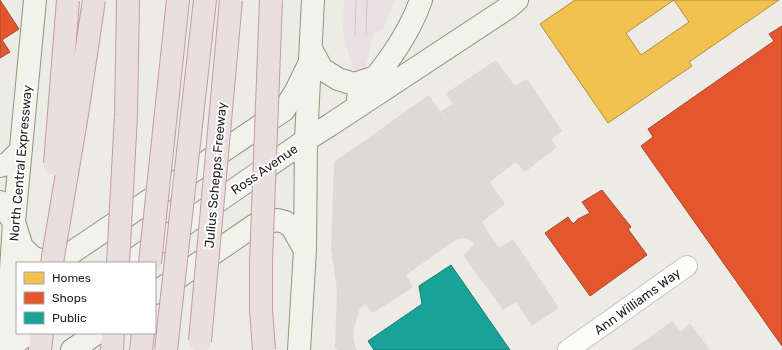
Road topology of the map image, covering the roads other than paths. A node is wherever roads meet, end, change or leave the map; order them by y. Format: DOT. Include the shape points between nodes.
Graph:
graph roads {
  1 [pos="34,0"];
  2 [pos="68,0"];
  3 [pos="94,0"];
  4 [pos="128,0"];
  5 [pos="178,0"];
  6 [pos="205,0"];
  7 [pos="231,0"];
  8 [pos="271,0"];
  9 [pos="313,0"];
  10 [pos="421,0"];
  11 [pos="510,2"];
  12 [pos="310,55"];
  13 [pos="376,77"];
  14 [pos="342,117"];
  15 [pos="306,140"];
  16 [pos="21,150"];
  17 [pos="0,166"];
  18 [pos="0,202"];
  19 [pos="14,222"];
  20 [pos="306,250"];
  21 [pos="48,262"];
  22 [pos="52,262"];
  23 [pos="118,262"];
  24 [pos="130,262"];
  25 [pos="150,262"];
  26 [pos="687,266"];
  27 [pos="156,292"];
  28 [pos="300,322"];
  29 [pos="28,334"];
  30 [pos="42,334"];
  31 [pos="96,334"];
  32 [pos="113,334"];
  33 [pos="143,334"];
  34 [pos="200,346"];
  35 [pos="6,350"];
  36 [pos="40,350"];
  37 [pos="72,350"];
  38 [pos="112,350"];
  39 [pos="141,350"];
  40 [pos="166,350"];
  41 [pos="264,350"];
  42 [pos="299,350"];
  43 [pos="303,350"];
  44 [pos="568,350"];
  1 -- 16 [label="main road, North Central Expressway"];
  2 -- 21 [label="highway, bridge"];
  3 -- 22 [label="highway, bridge"];
  4 -- 23 [label="highway, bridge" via="126,116"];
  5 -- 25 [label="highway, bridge"];
  6 -- 40 [label="highway, bridge"];
  7 -- 34 [label="highway, Julius Schepps Freeway, bridge"];
  8 -- 41 [label="highway, bridge" via="261,262"];
  9 -- 12 [label="main road"];
  10 -- 13 [label="main road, Ross Avenue" via="402,41"];
  11 -- 14 [label="main road, Ross Avenue"];
  12 -- 13 [label="main road" via="322,70 338,79 354,84"];
  12 -- 15 [label="main road"];
  12 -- 19 [label="main road" via="296,91 284,110 59,260 46,262 32,258 22,247"];
  13 -- 14 [label="main road, Ross Avenue"];
  14 -- 15 [label="main road, Ross Avenue"];
  15 -- 20 [label="main road"];
  15 -- 24 [label="main road, Ross Avenue"];
  16 -- 17 [label="main road" via="7,164"];
  16 -- 19 [label="main road, North Central Expressway"];
  18 -- 19 [label="main road"];
  19 -- 35 [label="main road, North Central Expressway"];
  20 -- 27 [label="main road" via="285,222 277,220 255,225"];
  20 -- 28 [label="main road"];
  26 -- 44 [label="street, Ann Williams Way"];
  28 -- 42 [label="main road"];
  28 -- 43 [label="main road"];
  29 -- 35 [label="main road"];
  30 -- 36 [label="highway"];
  31 -- 37 [label="main road"];
  32 -- 38 [label="highway"];
  33 -- 39 [label="highway"];
}
